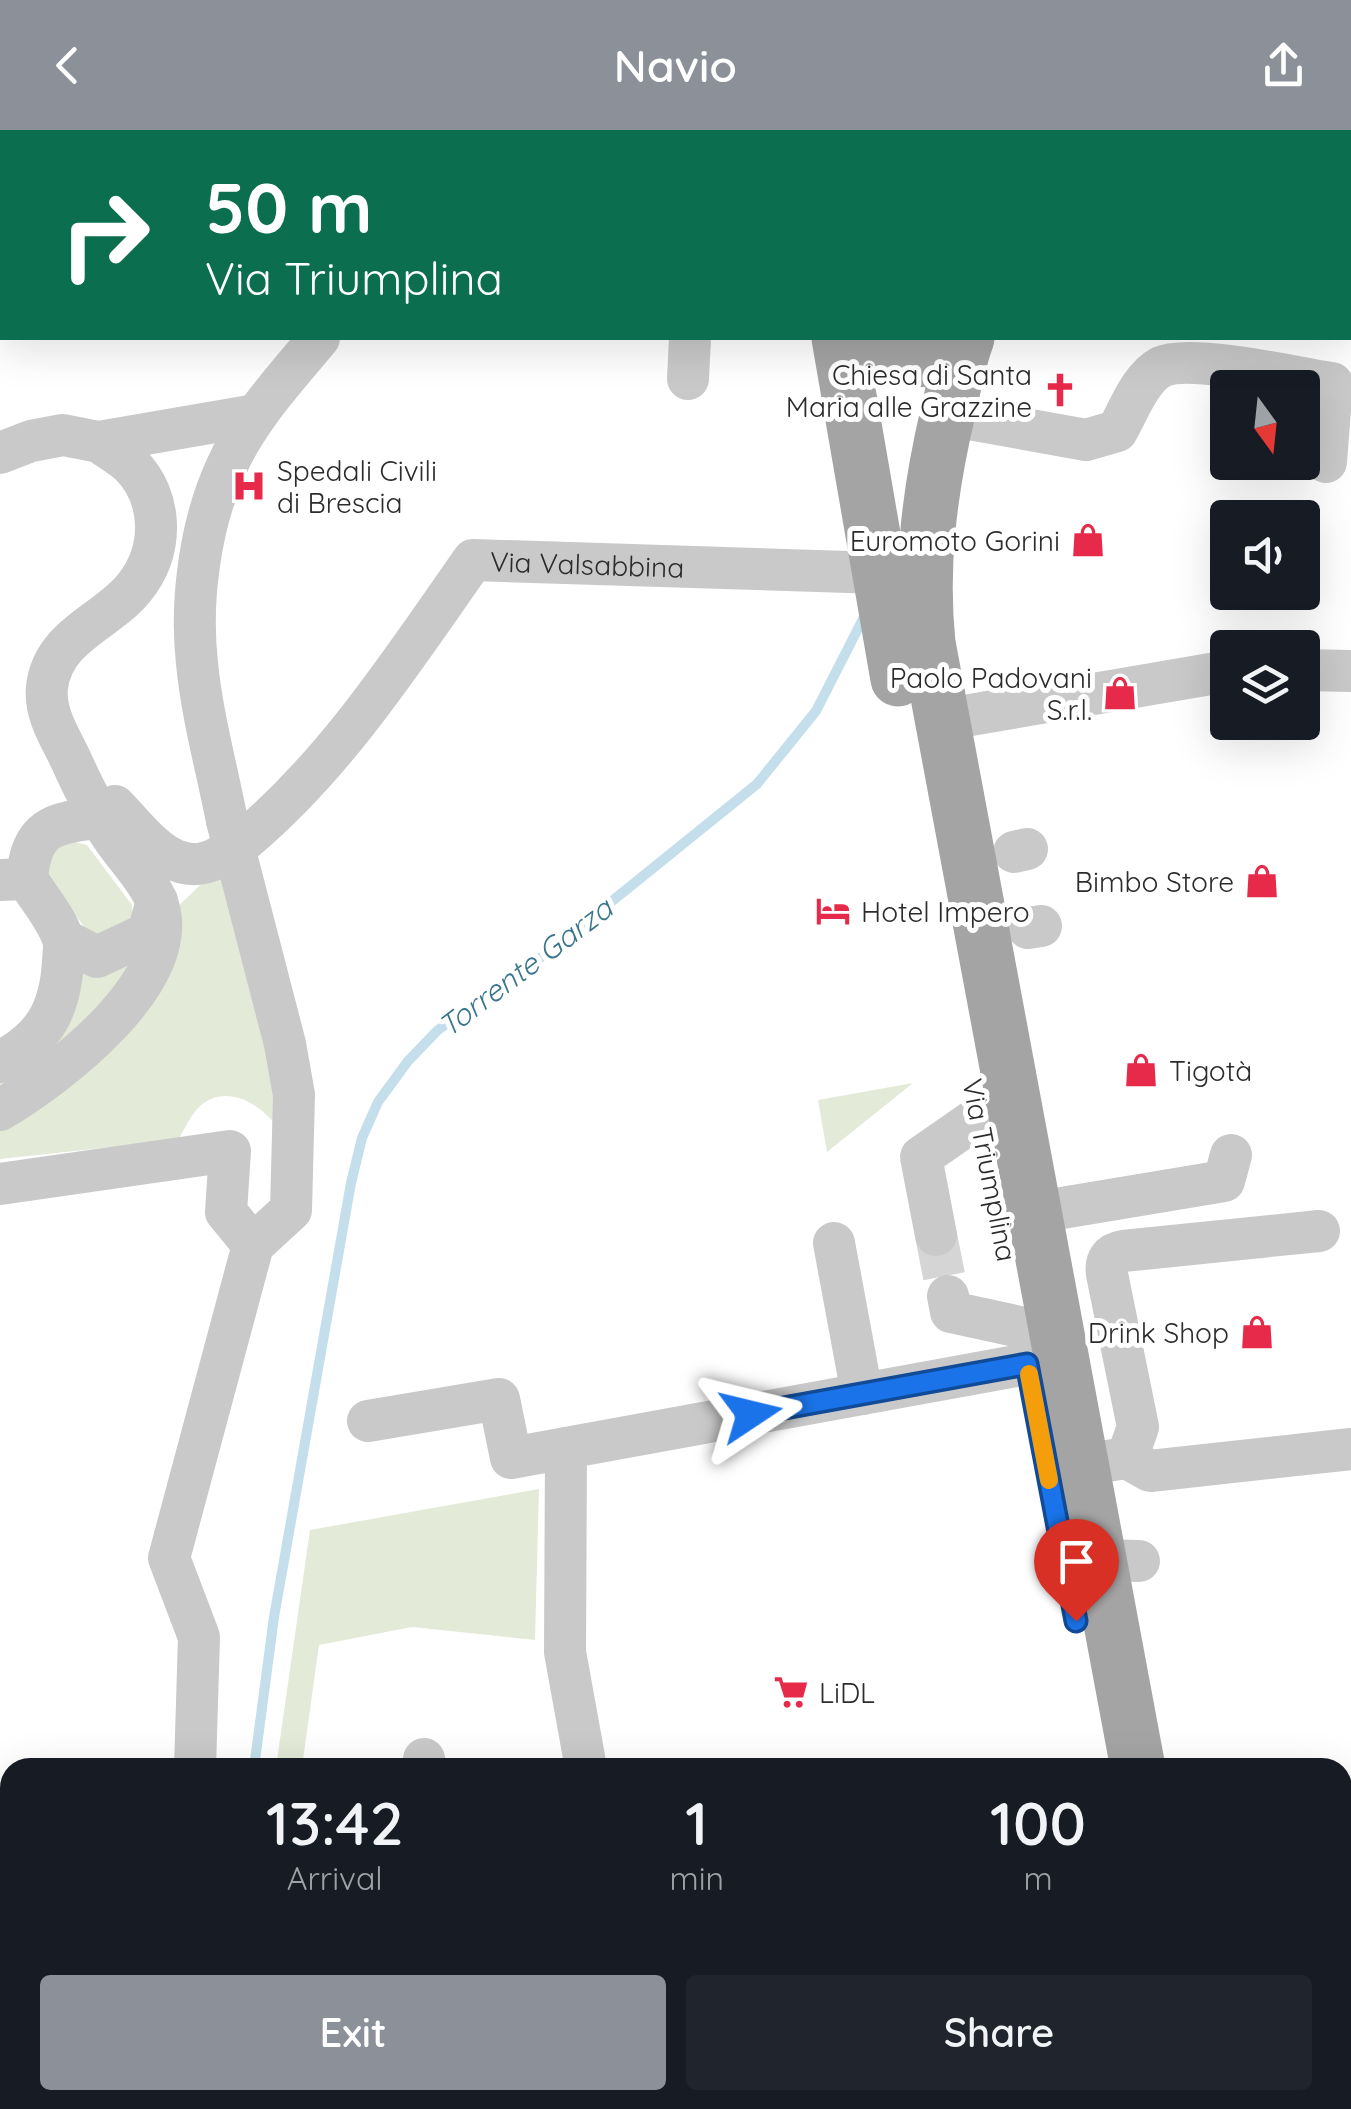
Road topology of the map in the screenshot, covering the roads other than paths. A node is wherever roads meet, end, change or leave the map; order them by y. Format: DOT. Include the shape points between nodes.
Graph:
graph roads {
  1 [pos="317,340"];
  2 [pos="690,340"];
  3 [pos="839,340"];
  4 [pos="879,340"];
  5 [pos="964,345"];
  6 [pos="688,380"];
  7 [pos="1341,385"];
  8 [pos="256,415"];
  9 [pos="947,415"];
  10 [pos="100,442"];
  11 [pos="0,454"];
  12 [pos="1326,462"];
  13 [pos="880,573"];
  14 [pos="1320,671"];
  15 [pos="1351,672"];
  16 [pos="1210,674"];
  17 [pos="941,720"];
  18 [pos="70,758"];
  19 [pos="100,818"];
  20 [pos="228,848"];
  21 [pos="13,879"];
  22 [pos="157,901"];
  23 [pos="64,940"];
  24 [pos="0,1062"];
  25 [pos="0,1110"];
  26 [pos="980,1116"];
  27 [pos="1231,1155"];
  28 [pos="0,1184"];
  29 [pos="1228,1210"];
  30 [pos="1034,1223"];
  31 [pos="1320,1231"];
  32 [pos="936,1234"];
  33 [pos="834,1243"];
  34 [pos="253,1245"];
  35 [pos="948,1296"];
  36 [pos="1024,1345"];
  37 [pos="862,1394"];
  38 [pos="368,1421"];
  39 [pos="566,1448"];
  40 [pos="1351,1450"];
  41 [pos="1103,1461"];
  42 [pos="196,1758"];
  43 [pos="584,1758"];
  44 [pos="1101,1758"];
  45 [pos="1137,1758"];
  1 -- 8 [label="street"];
  2 -- 6 [label="street"];
  3 -- 13 [label="main road, Via Triumplina"];
  4 -- 5 [label="main road" via="896,356 918,361"];
  5 -- 9 [label="main road, Via Triumplina"];
  7 -- 9 [label="street" via="1178,363 1146,381 1116,431 1086,440"];
  7 -- 12 [label="street"];
  8 -- 10 [label="street"];
  8 -- 20 [label="street" via="226,467 210,514 197,604 196,663"];
  9 -- 17 [label="main road, Via Triumplina" via="924,567"];
  10 -- 11 [label="street" via="62,435"];
  10 -- 18 [label="street" via="130,464 150,491 156,536 134,588 59,655 46,688 54,728"];
  13 -- 20 [label="street, Via Valsabbina" via="473,560 377,697 301,788"];
  13 -- 26 [label="main road, Via Triumplina"];
  14 -- 15 [label="street"];
  16 -- 17 [label="street"];
  17 -- 30 [label="main road, Via Triumplina"];
  18 -- 19 [label="street"];
  18 -- 20 [label="street" via="170,860 190,865"];
  19 -- 21 [label="street" via="46,830"];
  19 -- 22 [label="street"];
  20 -- 34 [label="street" via="286,1044 294,1095 291,1210"];
  21 -- 23 [label="street"];
  22 -- 23 [label="street" via="148,934 124,947 96,958"];
  22 -- 25 [label="street" via="161,943 145,980 88,1047"];
  23 -- 24 [label="street" via="56,1008 39,1034"];
  26 -- 32 [label="street" via="921,1157"];
  26 -- 36 [label="main road, Via Triumplina"];
  27 -- 30 [label="street" via="1224,1181"];
  28 -- 34 [label="street" via="230,1151 226,1212"];
  29 -- 30 [label="street"];
  30 -- 41 [label="main road, Via Triumplina"];
  31 -- 41 [label="street" via="1111,1256 1106,1267 1138,1427"];
  33 -- 37 [label="street"];
  34 -- 42 [label="street" via="169,1558 199,1637"];
  35 -- 36 [label="street" via="951,1312"];
  36 -- 37 [label="street"];
  36 -- 44 [label="main road, Via Triumplina"];
  37 -- 39 [label="street"];
  38 -- 39 [label="street" via="498,1399 510,1458"];
  39 -- 43 [label="street" via="565,1652"];
  40 -- 41 [label="street" via="1150,1471"];
  41 -- 45 [label="main road, Via Triumplina"];
}
